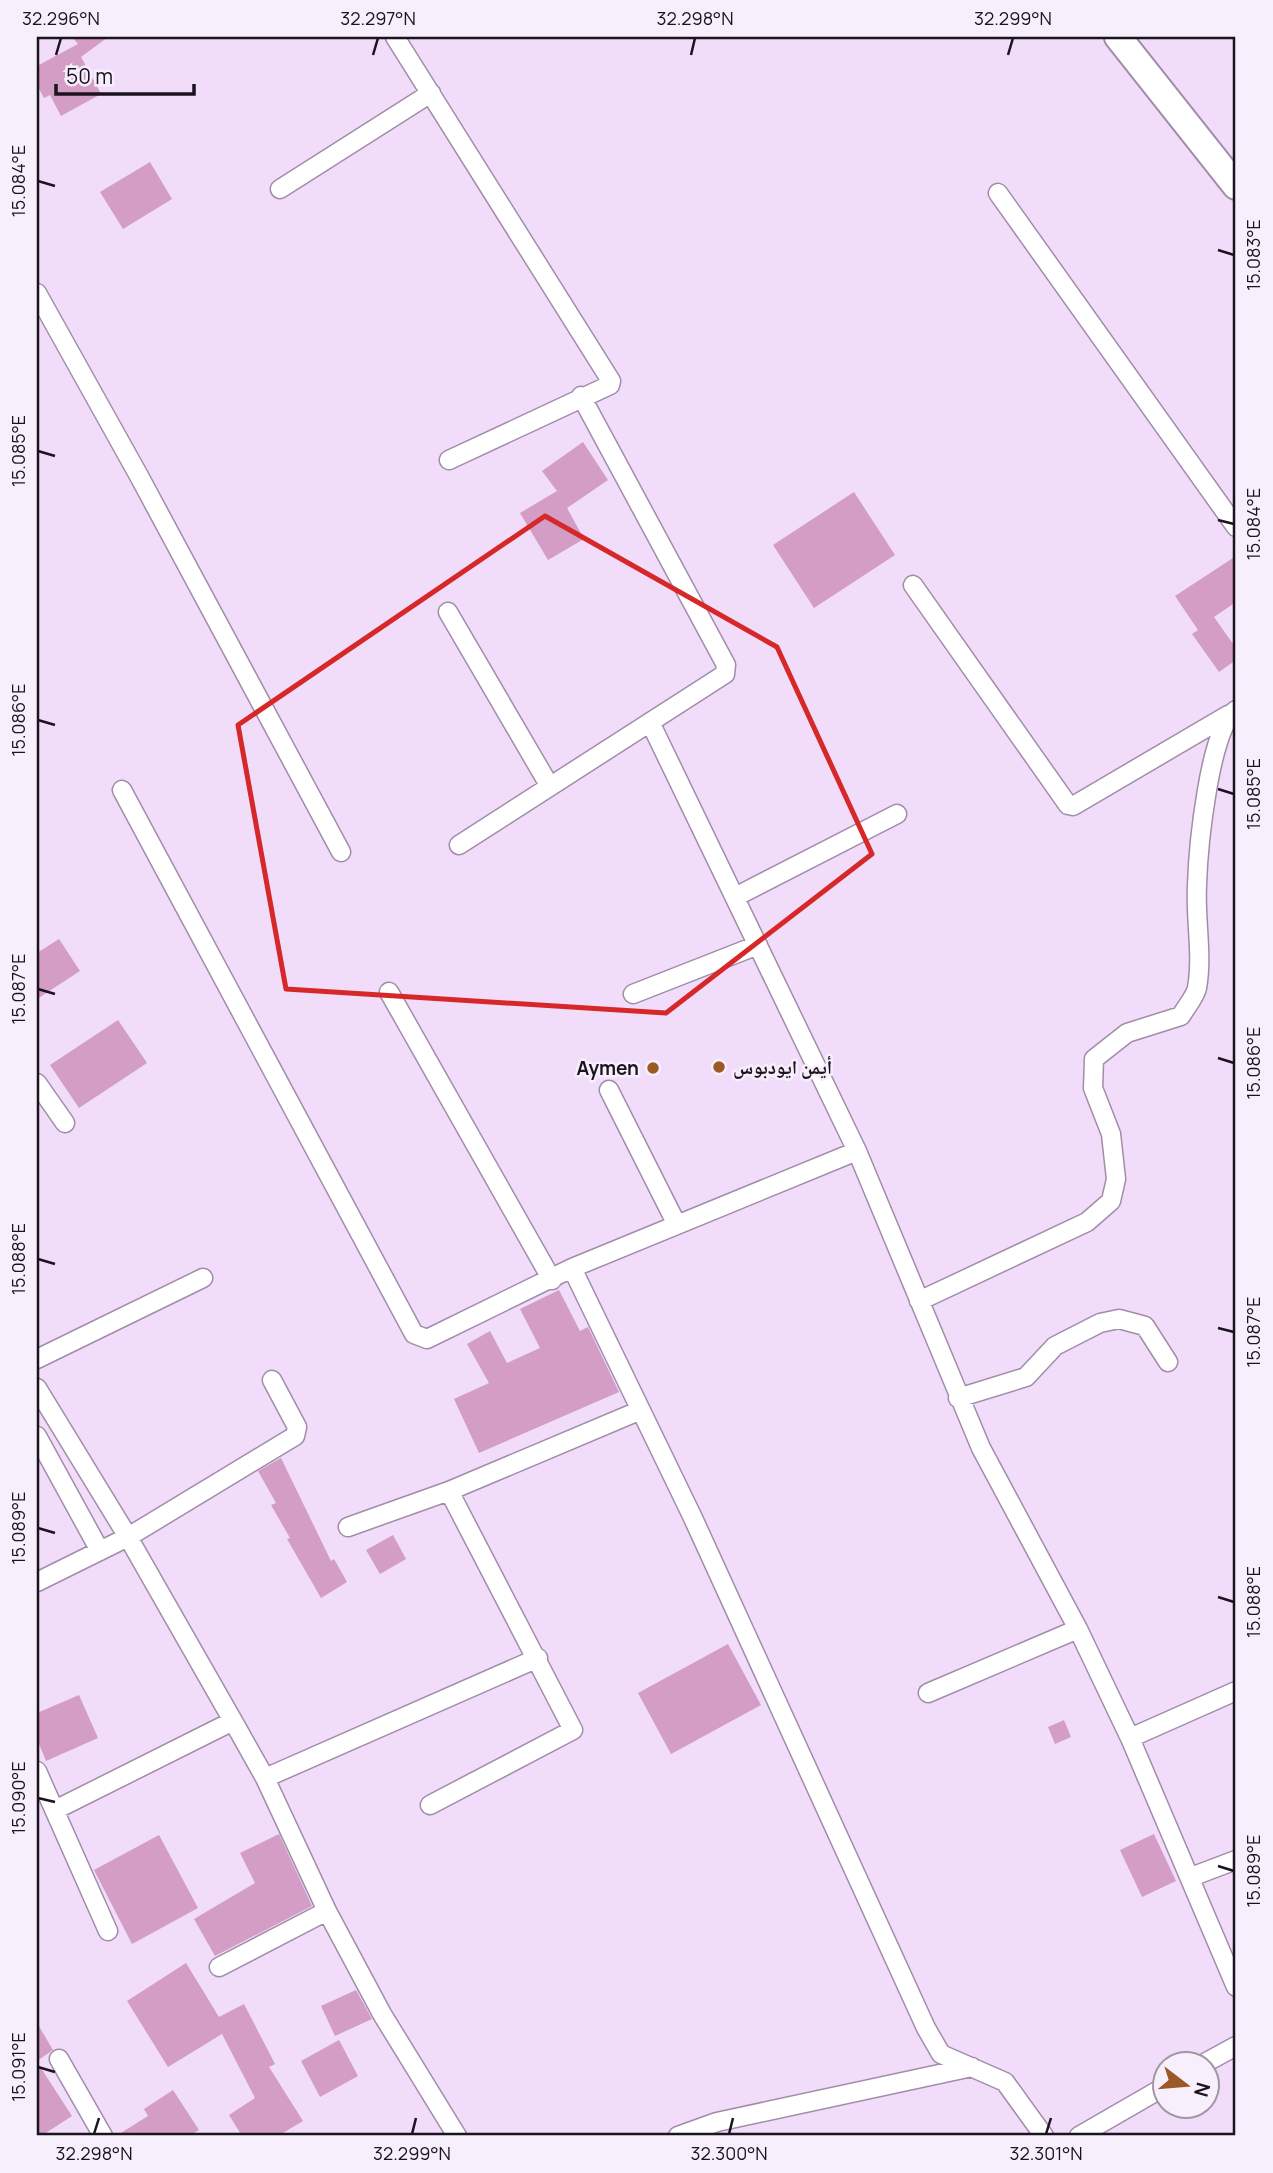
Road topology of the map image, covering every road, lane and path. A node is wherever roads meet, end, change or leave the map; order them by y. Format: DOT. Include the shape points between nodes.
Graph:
graph roads {
  1 [pos="395,37"];
  2 [pos="1118,37"];
  3 [pos="431,93"];
  4 [pos="1236,186"];
  5 [pos="281,189"];
  6 [pos="998,193"];
  7 [pos="37,293"];
  8 [pos="581,396"];
  9 [pos="449,460"];
  10 [pos="1236,527"];
  11 [pos="913,585"];
  12 [pos="448,612"];
  13 [pos="1232,712"];
  14 [pos="650,722"];
  15 [pos="549,785"];
  16 [pos="121,790"];
  17 [pos="897,814"];
  18 [pos="459,845"];
  19 [pos="341,852"];
  20 [pos="735,897"];
  21 [pos="758,945"];
  22 [pos="389,992"];
  23 [pos="633,993"];
  24 [pos="37,1083"];
  25 [pos="610,1090"];
  26 [pos="65,1123"];
  27 [pos="857,1151"];
  28 [pos="676,1223"];
  29 [pos="572,1268"];
  30 [pos="203,1278"];
  31 [pos="552,1280"];
  32 [pos="919,1301"];
  33 [pos="37,1359"];
  34 [pos="1168,1362"];
  35 [pos="272,1380"];
  36 [pos="37,1388"];
  37 [pos="958,1398"];
  38 [pos="640,1410"];
  39 [pos="37,1436"];
  40 [pos="449,1491"];
  41 [pos="348,1527"];
  42 [pos="128,1537"];
  43 [pos="100,1551"];
  44 [pos="37,1582"];
  45 [pos="1078,1629"];
  46 [pos="538,1658"];
  47 [pos="1236,1691"];
  48 [pos="928,1693"];
  49 [pos="233,1721"];
  50 [pos="1130,1738"];
  51 [pos="37,1772"];
  52 [pos="265,1778"];
  53 [pos="430,1805"];
  54 [pos="55,1810"];
  55 [pos="1236,1860"];
  56 [pos="1191,1877"];
  57 [pos="327,1911"];
  58 [pos="108,1931"];
  59 [pos="219,1967"];
  60 [pos="1236,1987"];
  61 [pos="1236,2046"];
  62 [pos="1220,2055"];
  63 [pos="59,2059"];
  64 [pos="972,2067"];
  65 [pos="1150,2095"];
  66 [pos="103,2136"];
  67 [pos="457,2136"];
  68 [pos="678,2136"];
  69 [pos="1044,2136"];
  70 [pos="1079,2136"];
  1 -- 3 [label="street"];
  2 -- 4 [label="main road"];
  3 -- 5 [label="street"];
  3 -- 8 [label="street" via="611,377 610,385"];
  6 -- 10 [label="street"];
  7 -- 19 [label="street"];
  8 -- 9 [label="street"];
  8 -- 14 [label="street" via="726,666 724,674"];
  11 -- 13 [label="street" via="1068,806"];
  12 -- 15 [label="street"];
  13 -- 32 [label="street" via="1214,757 1203,811 1196,887 1201,955 1196,991 1181,1016 1127,1033 1094,1059 1093,1088 1111,1134 1116,1179 1111,1201 1087,1222"];
  14 -- 15 [label="street"];
  14 -- 20 [label="street"];
  15 -- 18 [label="street"];
  16 -- 31 [label="street" via="414,1334 427,1339"];
  17 -- 20 [label="street"];
  20 -- 21 [label="street"];
  21 -- 23 [label="street"];
  21 -- 27 [label="street"];
  22 -- 31 [label="street"];
  24 -- 26 [label="street"];
  25 -- 28 [label="street"];
  27 -- 28 [label="street"];
  27 -- 32 [label="street"];
  28 -- 29 [label="street"];
  29 -- 31 [label="street"];
  29 -- 38 [label="street"];
  30 -- 33 [label="street"];
  32 -- 37 [label="street"];
  34 -- 37 [label="street" via="1145,1326 1119,1319 1100,1323 1055,1346 1026,1377"];
  35 -- 42 [label="street" via="297,1427 295,1436"];
  36 -- 42 [label="street"];
  37 -- 45 [label="street"];
  38 -- 40 [label="street"];
  38 -- 64 [label="street" via="926,2028 942,2054"];
  39 -- 43 [label="street"];
  40 -- 41 [label="street"];
  40 -- 46 [label="street"];
  42 -- 43 [label="street"];
  42 -- 49 [label="street"];
  43 -- 44 [label="street"];
  45 -- 48 [label="street"];
  45 -- 50 [label="street"];
  46 -- 52 [label="street"];
  46 -- 53 [label="street" via="573,1730"];
  47 -- 50 [label="street"];
  49 -- 52 [label="street"];
  49 -- 54 [label="street"];
  50 -- 56 [label="street"];
  51 -- 54 [label="street"];
  52 -- 57 [label="street"];
  54 -- 58 [label="street"];
  55 -- 56 [label="street"];
  56 -- 60 [label="street"];
  57 -- 59 [label="street"];
  57 -- 67 [label="street" via="382,2014"];
  61 -- 62 [label="street"];
  63 -- 66 [label="street"];
  64 -- 68 [label="street" via="717,2122"];
  64 -- 69 [label="street" via="1005,2082"];
  65 -- 70 [label="street"];
}
